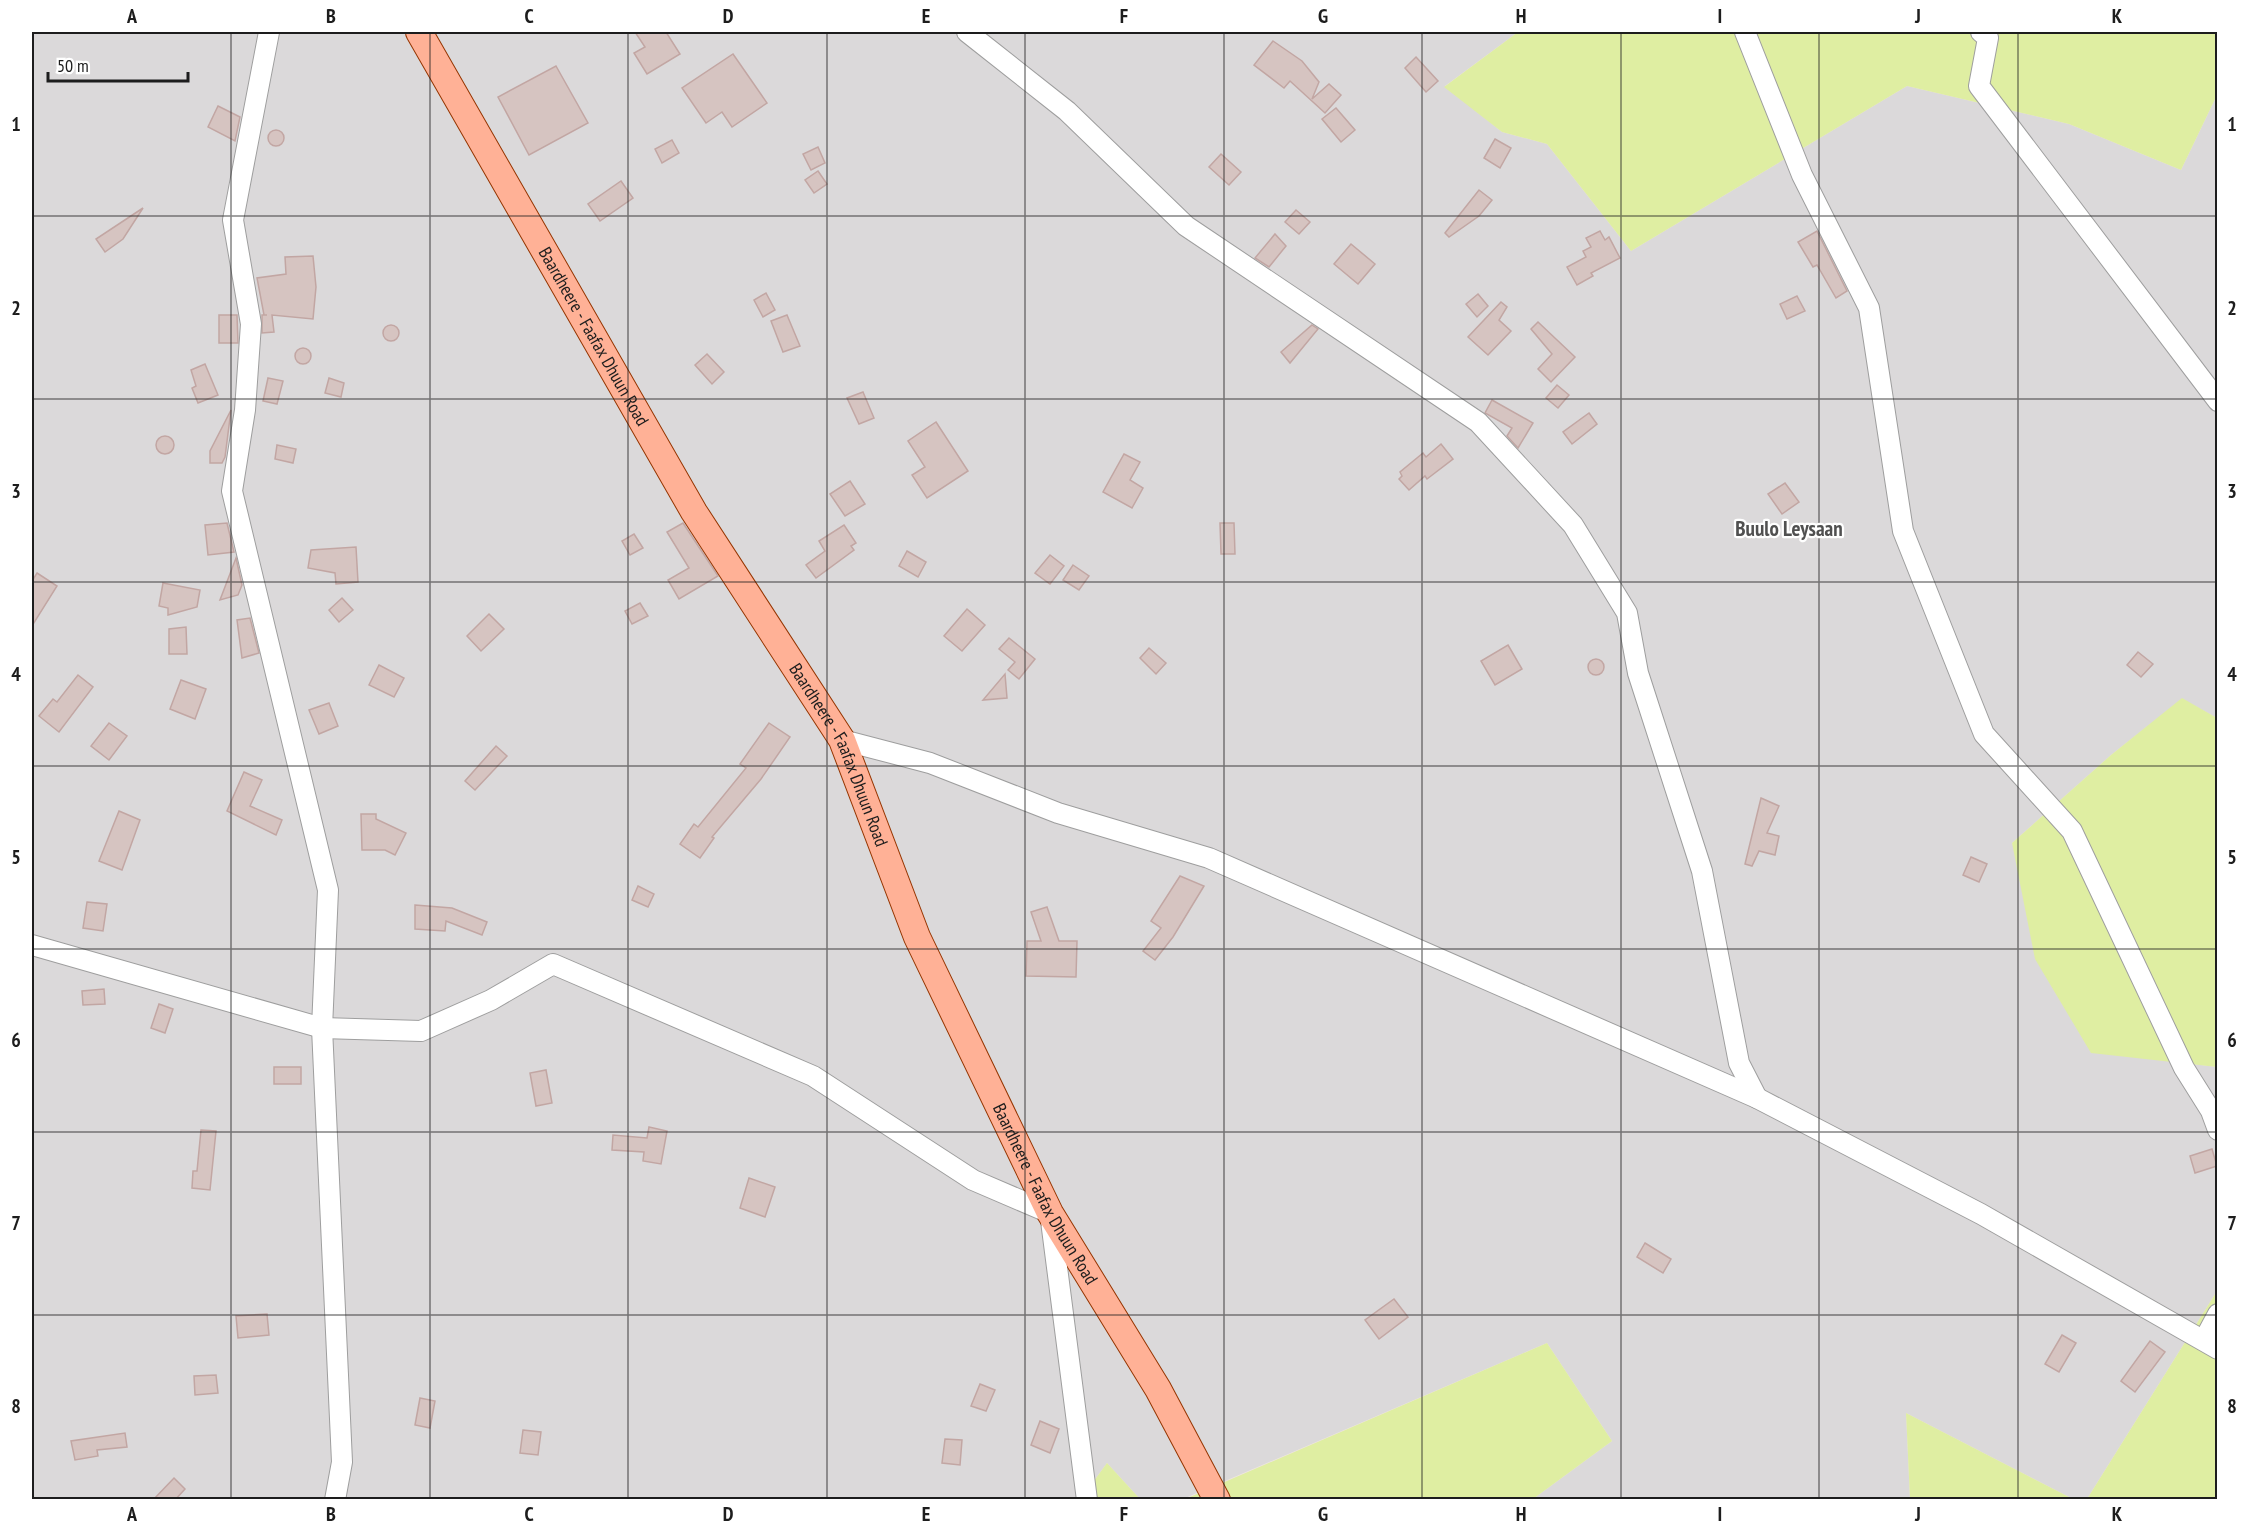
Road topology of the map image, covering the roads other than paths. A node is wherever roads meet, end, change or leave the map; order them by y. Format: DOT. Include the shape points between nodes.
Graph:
graph roads {
  1 [pos="269,32"];
  2 [pos="419,32"];
  3 [pos="967,32"];
  4 [pos="1745,32"];
  5 [pos="1981,32"];
  6 [pos="2217,401"];
  7 [pos="842,741"];
  8 [pos="32,945"];
  9 [pos="322,1028"];
  10 [pos="1757,1098"];
  11 [pos="2217,1130"];
  12 [pos="1050,1213"];
  13 [pos="2217,1314"];
  14 [pos="2211,1345"];
  15 [pos="335,1500"];
  16 [pos="1087,1500"];
  17 [pos="1217,1500"];
  1 -- 9 [label="street" via="233,220 251,324 245,410 232,491 328,890"];
  2 -- 7 [label="main road, Baardheere - Faafax Dhuun Road" via="694,512"];
  3 -- 10 [label="street" via="1067,111 1186,226 1478,422 1573,525 1627,613 1638,673 1702,871 1739,1063"];
  4 -- 11 [label="street" via="1802,175 1869,308 1903,531 1984,734 2072,831"];
  5 -- 6 [label="street" via="1988,38 1979,86"];
  7 -- 10 [label="street" via="930,763 1058,813 1209,858"];
  7 -- 12 [label="main road, Baardheere - Faafax Dhuun Road" via="917,937"];
  8 -- 9 [label="street"];
  9 -- 12 [label="street" via="421,1031 491,1000 553,964 813,1076 973,1180"];
  9 -- 15 [label="street" via="342,1462"];
  10 -- 14 [label="street" via="1981,1214"];
  12 -- 16 [label="street"];
  12 -- 17 [label="main road, Baardheere - Faafax Dhuun Road" via="1158,1389"];
  13 -- 14 [label="street"];
}
